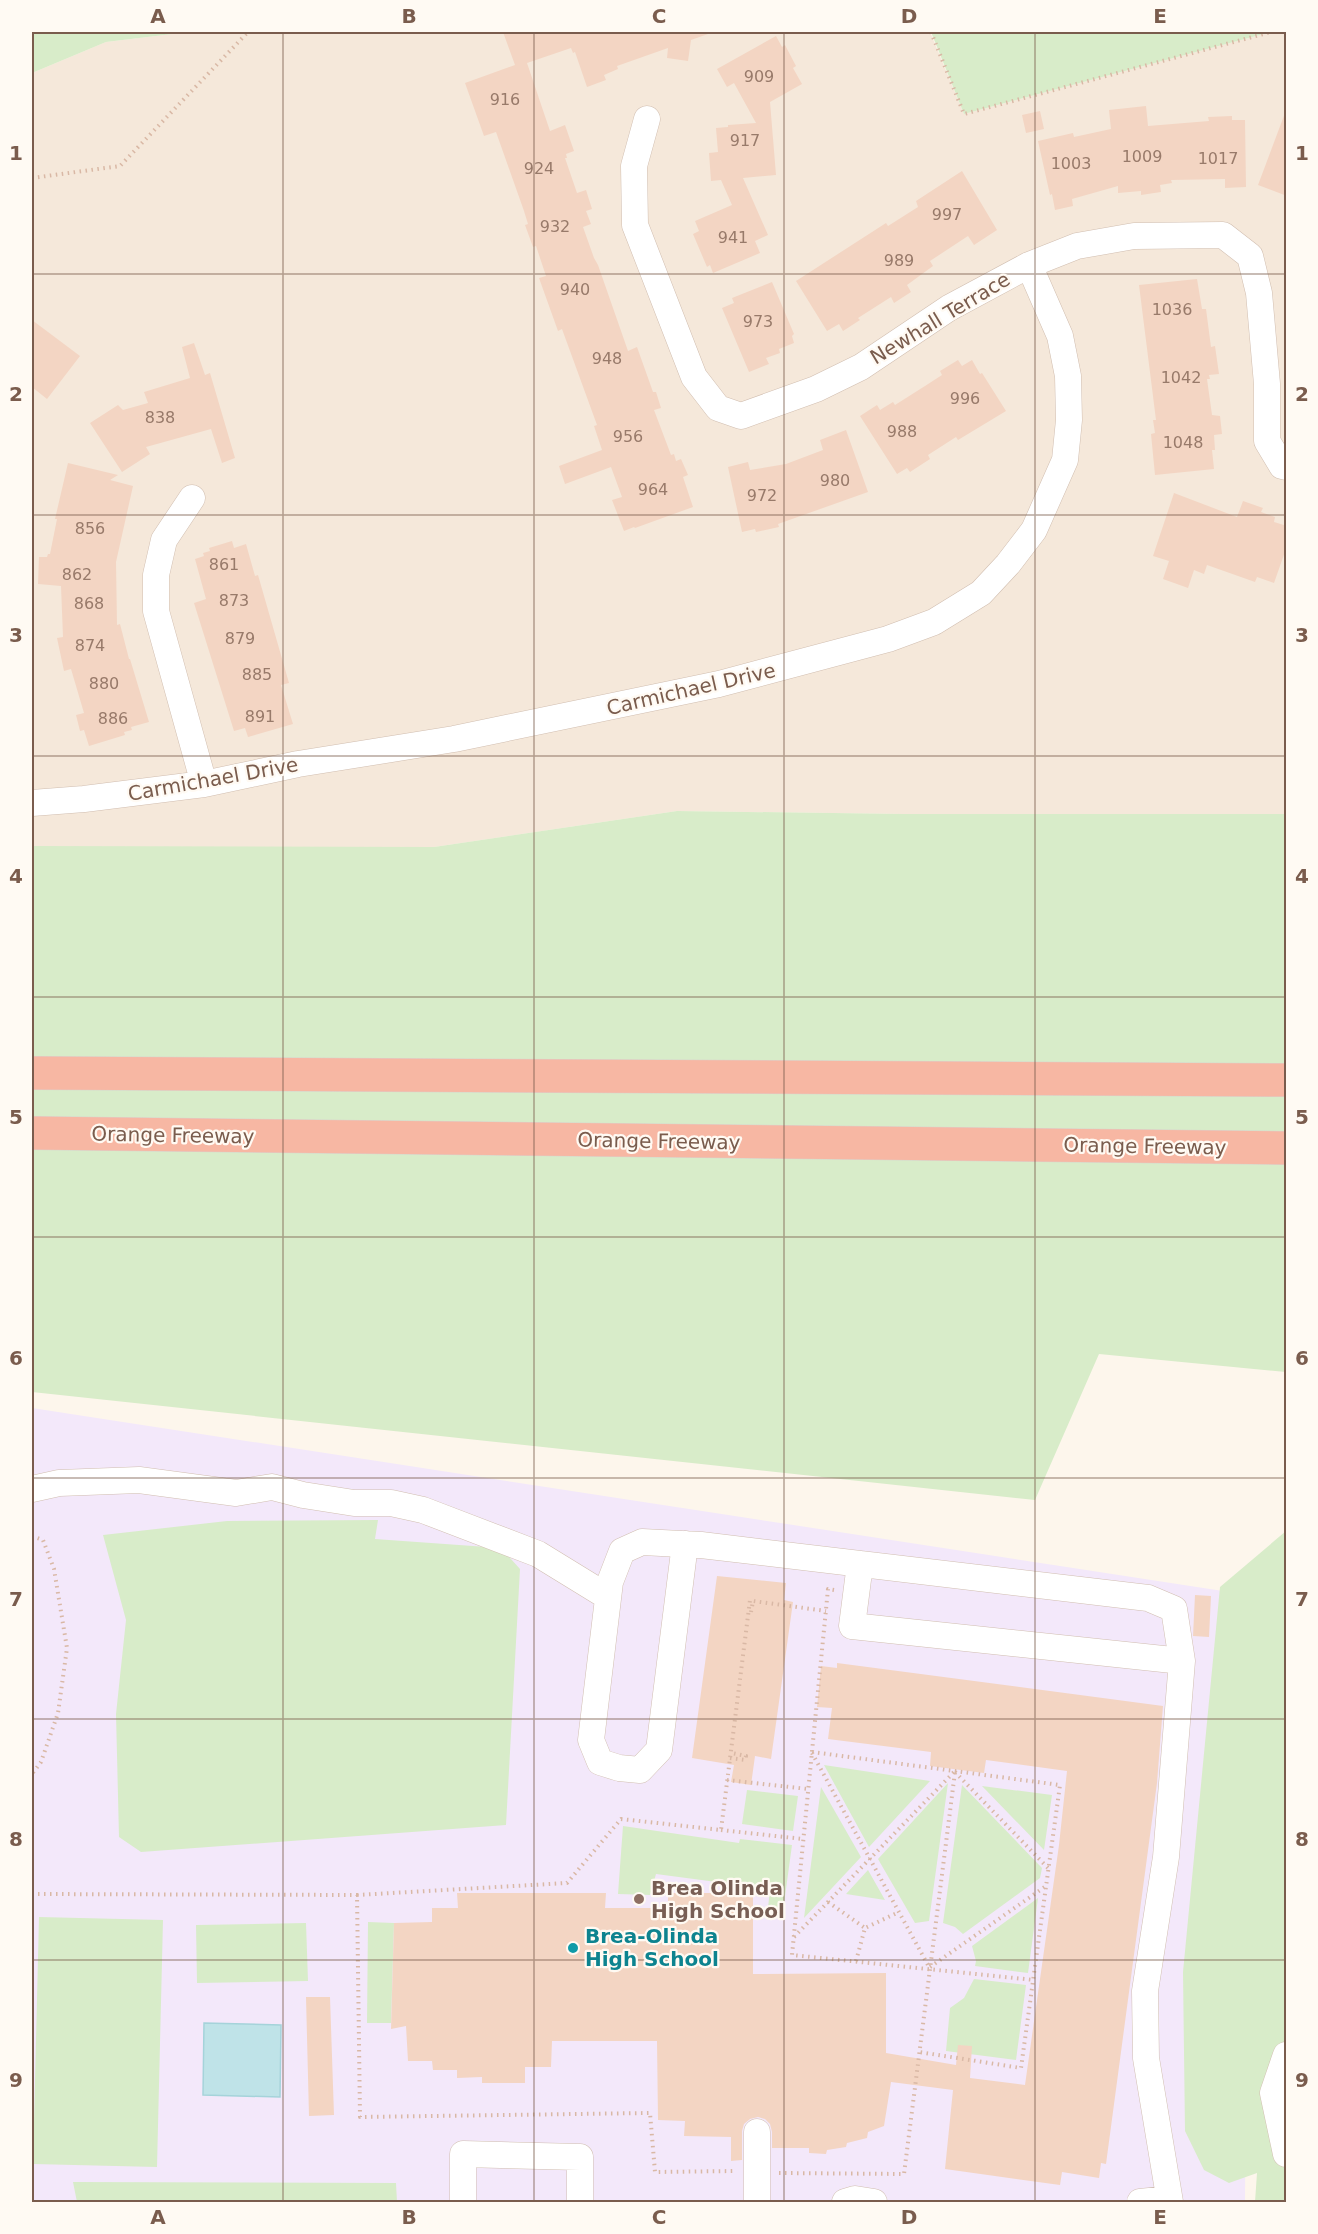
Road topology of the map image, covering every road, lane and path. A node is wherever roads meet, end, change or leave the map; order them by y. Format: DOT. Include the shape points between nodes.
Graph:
graph roads {
  1 [pos="248,32"];
  2 [pos="930,32"];
  3 [pos="1271,32"];
  4 [pos="647,119"];
  5 [pos="32,178"];
  6 [pos="1029,265"];
  7 [pos="1287,467"];
  8 [pos="192,498"];
  9 [pos="204,784"];
  10 [pos="32,803"];
  11 [pos="32,1073"];
  12 [pos="1287,1080"];
  13 [pos="32,1133"];
  14 [pos="1287,1148"];
  15 [pos="32,1489"];
  16 [pos="32,1536"];
  17 [pos="686,1544"];
  18 [pos="860,1564"];
  19 [pos="838,1591"];
  20 [pos="608,1597"];
  21 [pos="750,1600"];
  22 [pos="826,1611"];
  23 [pos="1182,1661"];
  24 [pos="812,1752"];
  25 [pos="730,1758"];
  26 [pos="955,1772"];
  27 [pos="32,1774"];
  28 [pos="727,1780"];
  29 [pos="808,1789"];
  30 [pos="721,1830"];
  31 [pos="803,1839"];
  32 [pos="870,1859"];
  33 [pos="1049,1868"];
  34 [pos="1046,1886"];
  35 [pos="32,1894"];
  36 [pos="357,1895"];
  37 [pos="828,1902"];
  38 [pos="899,1912"];
  39 [pos="865,1928"];
  40 [pos="794,1937"];
  41 [pos="856,1961"];
  42 [pos="930,1968"];
  43 [pos="1034,1980"];
  44 [pos="919,2052"];
  45 [pos="1287,2055"];
  46 [pos="757,2132"];
  47 [pos="1287,2154"];
  48 [pos="756,2171"];
  49 [pos="1169,2201"];
  50 [pos="463,2202"];
  51 [pos="580,2202"];
  52 [pos="757,2202"];
  53 [pos="844,2202"];
  54 [pos="874,2202"];
  55 [pos="1140,2202"];
  1 -- 5 [label="path" via="120,166"];
  2 -- 3 [label="path" via="964,114"];
  4 -- 6 [label="street, Newhall Terrace" via="634,166 636,225 694,377 718,408 741,416 816,389 861,367 949,308"];
  6 -- 7 [label="street, Newhall Terrace" via="1077,246 1134,236 1223,235 1250,256 1259,293 1267,384 1267,441 1282,466"];
  6 -- 9 [label="street, Carmichael Drive" via="1060,336 1068,376 1065,460 1034,530 981,593 960,608 888,639 719,684 454,739 298,764"];
  8 -- 9 [label="street" via="164,540 156,575 156,611"];
  9 -- 10 [label="street, Carmichael Drive"];
  11 -- 12 [label="highway"];
  13 -- 14 [label="highway, Orange Freeway"];
  15 -- 20 [label="street" via="59,1483 139,1480 236,1493 272,1487 354,1503 391,1503 423,1510 538,1554"];
  16 -- 27 [label="path" via="43,1540 54,1569 67,1648 58,1713 41,1762"];
  17 -- 18 [label="street"];
  17 -- 20 [label="street" via="642,1542 622,1551"];
  17 -- 20 [label="street" via="659,1750 640,1770 600,1762 591,1740"];
  18 -- 23 [label="street" via="1148,1598 1174,1610"];
  18 -- 23 [label="street" via="852,1626"];
  19 -- 22 [label="path" via="828,1589"];
  21 -- 25 [label="path"];
  22 -- 24 [label="path"];
  22 -- 25 [label="path" via="753,1601 732,1754 746,1756 746,1760"];
  23 -- 49 [label="street" via="1166,1857 1145,1992 1146,2058"];
  24 -- 26 [label="path"];
  24 -- 29 [label="path"];
  24 -- 32 [label="path"];
  25 -- 28 [label="path"];
  26 -- 32 [label="path"];
  26 -- 33 [label="path"];
  26 -- 33 [label="path" via="1060,1785"];
  26 -- 42 [label="path"];
  28 -- 29 [label="path"];
  28 -- 30 [label="path"];
  29 -- 31 [label="path"];
  30 -- 31 [label="path"];
  30 -- 36 [label="path" via="621,1819 567,1883"];
  31 -- 40 [label="path"];
  32 -- 37 [label="path"];
  32 -- 38 [label="path"];
  33 -- 34 [label="path"];
  34 -- 42 [label="path"];
  34 -- 43 [label="path"];
  35 -- 36 [label="path"];
  36 -- 48 [label="path" via="360,2117 650,2113 655,2172"];
  37 -- 39 [label="path"];
  37 -- 40 [label="path"];
  38 -- 39 [label="path"];
  38 -- 42 [label="path"];
  39 -- 41 [label="path"];
  40 -- 41 [label="path" via="792,1955"];
  41 -- 42 [label="path"];
  42 -- 43 [label="path"];
  42 -- 44 [label="path"];
  43 -- 44 [label="path" via="1022,2068"];
  44 -- 48 [label="path" via="904,2174"];
  45 -- 47 [label="street" via="1273,2093"];
  46 -- 48 [label="street"];
  48 -- 52 [label="street"];
  49 -- 55 [label="street"];
  50 -- 51 [label="street" via="463,2154 580,2157"];
  53 -- 54 [label="street"];
}
